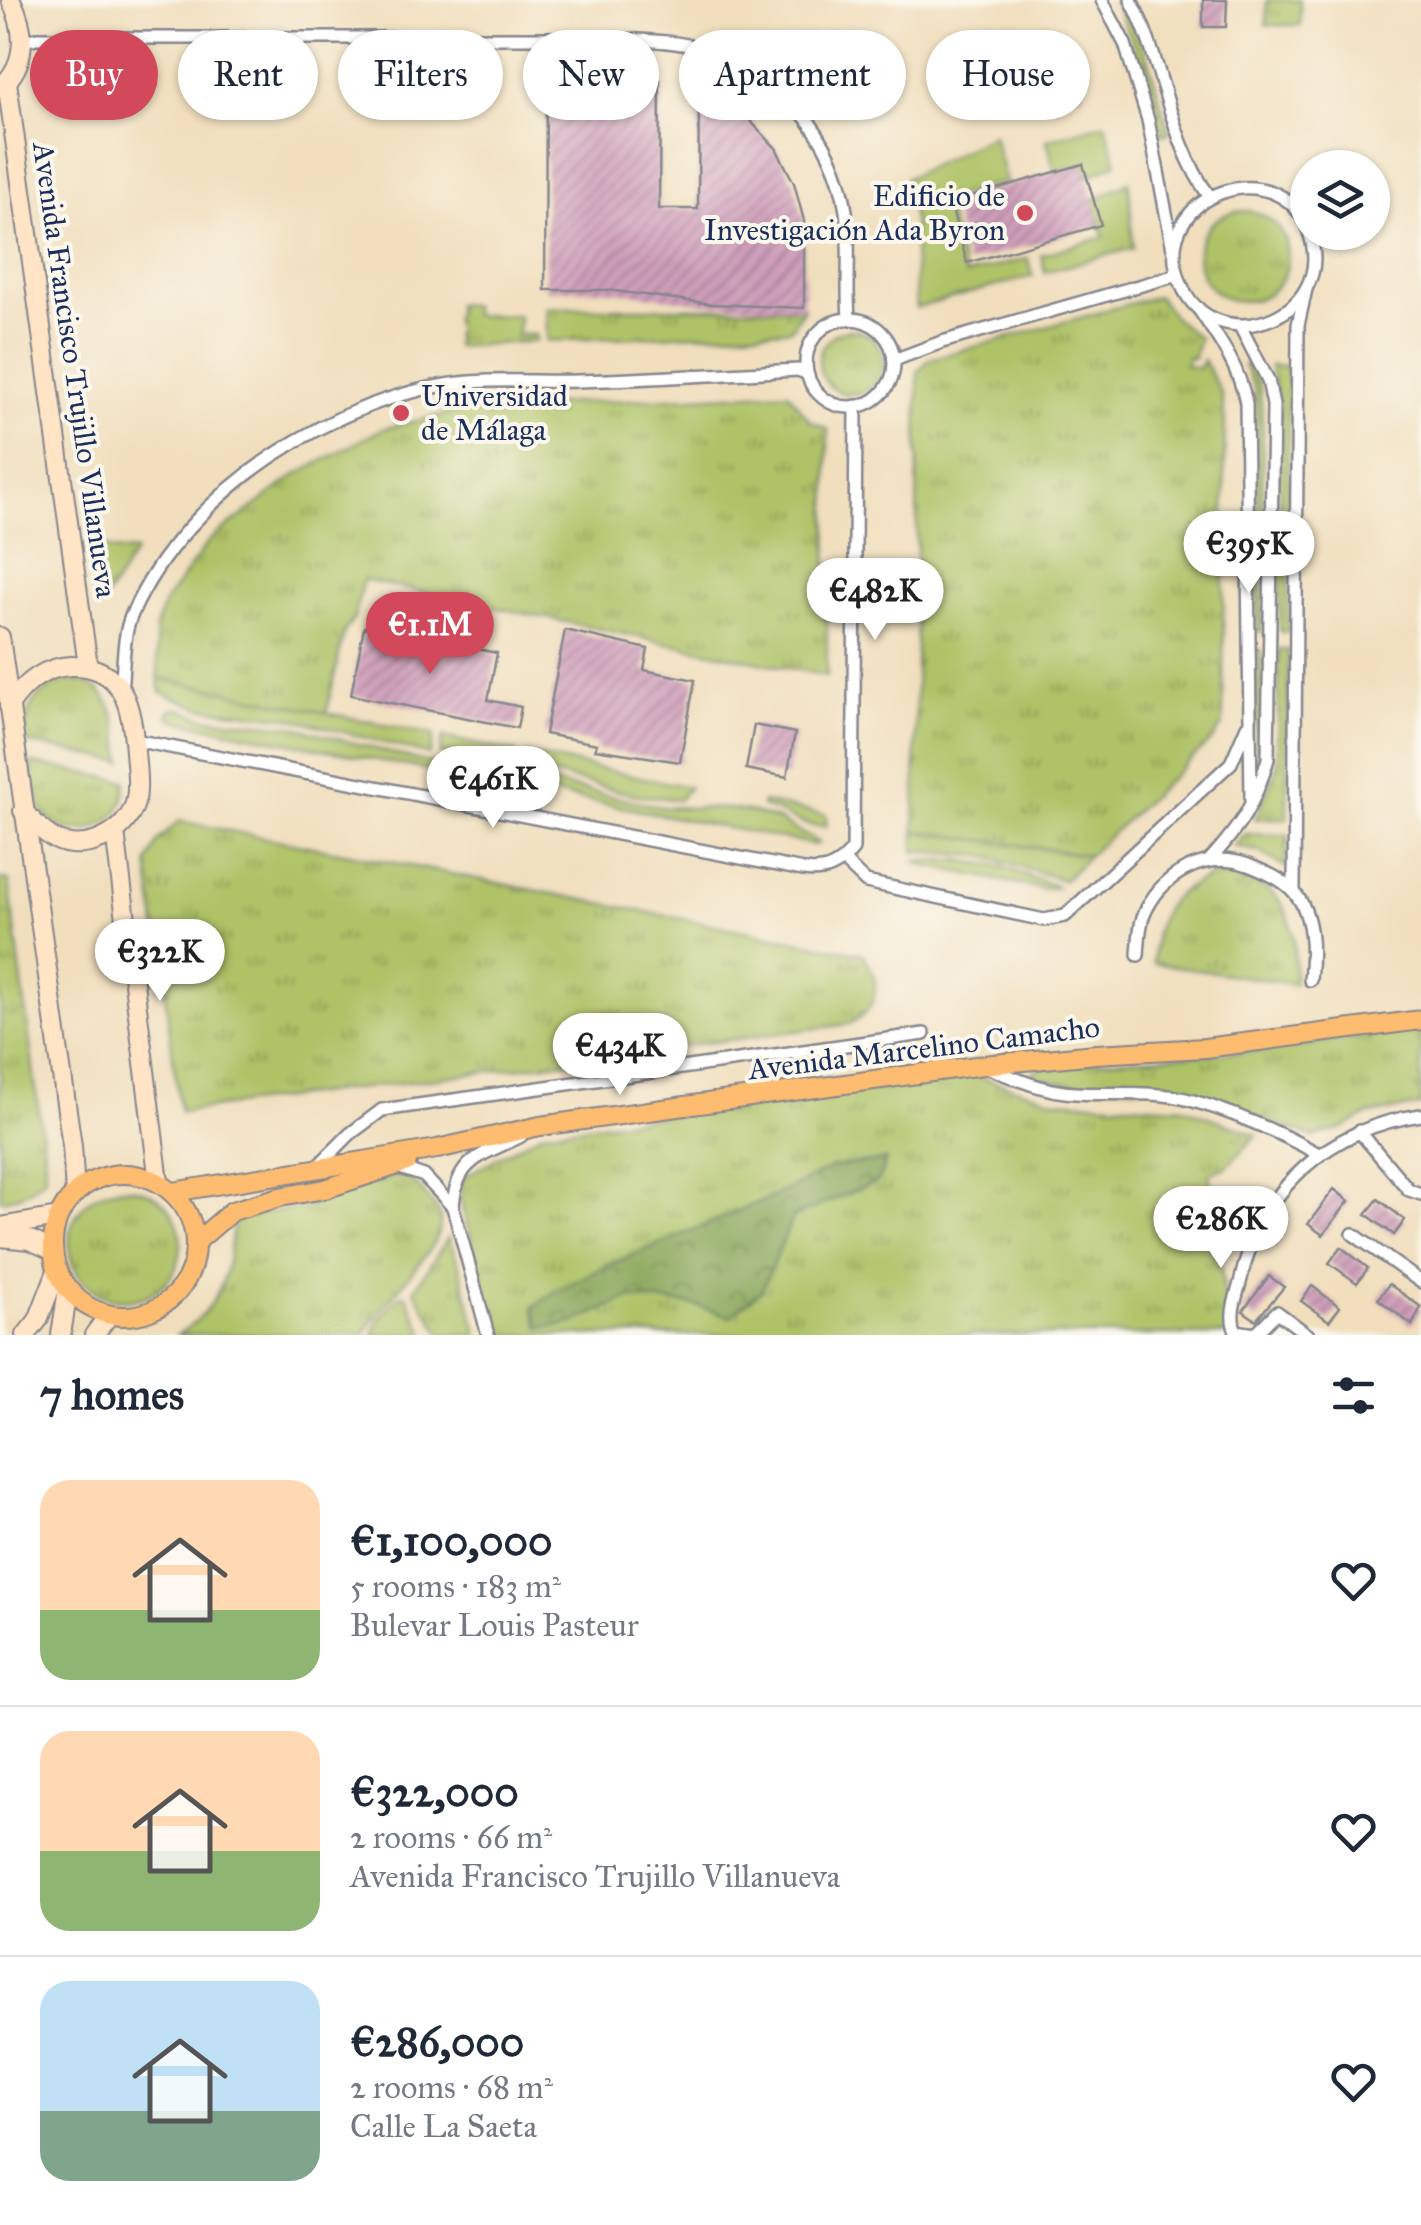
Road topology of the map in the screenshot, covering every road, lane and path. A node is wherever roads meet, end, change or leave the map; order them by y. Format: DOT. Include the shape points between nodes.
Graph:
graph roads {
  1 [pos="11,0"];
  2 [pos="1102,0"];
  3 [pos="1131,0"];
  4 [pos="24,41"];
  5 [pos="4,85"];
  6 [pos="1210,197"];
  7 [pos="1290,205"];
  8 [pos="1313,250"];
  9 [pos="1175,257"];
  10 [pos="1177,275"];
  11 [pos="1306,289"];
  12 [pos="1198,308"];
  13 [pos="849,318"];
  14 [pos="1240,326"];
  15 [pos="894,360"];
  16 [pos="806,373"];
  17 [pos="856,406"];
  18 [pos="0,637"];
  19 [pos="88,666"];
  20 [pos="122,690"];
  21 [pos="9,706"];
  22 [pos="1250,721"];
  23 [pos="134,740"];
  24 [pos="1251,806"];
  25 [pos="23,810"];
  26 [pos="114,832"];
  27 [pos="844,861"];
  28 [pos="1209,861"];
  29 [pos="1294,892"];
  30 [pos="1138,956"];
  31 [pos="1310,980"];
  32 [pos="1421,1020"];
  33 [pos="924,1034"];
  34 [pos="983,1065"];
  35 [pos="1421,1115"];
  36 [pos="540,1126"];
  37 [pos="1360,1131"];
  38 [pos="437,1149"];
  39 [pos="1317,1154"];
  40 [pos="396,1166"];
  41 [pos="318,1167"];
  42 [pos="166,1187"];
  43 [pos="75,1193"];
  44 [pos="1421,1194"];
  45 [pos="453,1207"];
  46 [pos="58,1217"];
  47 [pos="0,1227"];
  48 [pos="1354,1234"];
  49 [pos="0,1237"];
  50 [pos="196,1242"];
  51 [pos="52,1250"];
  52 [pos="57,1271"];
  53 [pos="1421,1282"];
  54 [pos="68,1289"];
  55 [pos="109,1315"];
  56 [pos="26,1335"];
  57 [pos="61,1335"];
  58 [pos="94,1335"];
  59 [pos="488,1335"];
  60 [pos="1308,1335"];
  1 -- 4 [label="street"];
  2 -- 9 [label="street" via="1125,44 1148,120"];
  3 -- 6 [label="street" via="1187,160"];
  4 -- 5 [label="street"];
  4 -- 13 [label="street" via="603,38 714,51 777,88 828,154 846,212"];
  5 -- 19 [label="street, Avenida Francisco Trujillo Villanueva"];
  6 -- 7 [label="street" via="1248,187"];
  6 -- 9 [label="street" via="1189,216"];
  8 -- 11 [label="street"];
  9 -- 10 [label="street"];
  10 -- 12 [label="street"];
  10 -- 15 [label="street"];
  11 -- 14 [label="street" via="1278,317"];
  11 -- 29 [label="street" via="1298,325"];
  12 -- 14 [label="street"];
  12 -- 22 [label="street" via="1230,356 1246,403"];
  13 -- 15 [label="street" via="876,327"];
  13 -- 16 [label="street" via="816,334"];
  14 -- 24 [label="street" via="1268,380 1272,404 1268,759"];
  15 -- 17 [label="street" via="880,395"];
  16 -- 17 [label="street" via="820,395"];
  16 -- 20 [label="street" via="469,382 331,422 262,464 185,533 130,616"];
  17 -- 27 [label="street" via="854,835"];
  18 -- 21 [label="street"];
  19 -- 20 [label="street"];
  19 -- 21 [label="street" via="58,666 32,679"];
  20 -- 23 [label="street"];
  21 -- 25 [label="street"];
  22 -- 24 [label="street"];
  22 -- 27 [label="street" via="1230,763 1065,916 1044,920 866,882"];
  23 -- 26 [label="street" via="136,798"];
  23 -- 27 [label="street" via="803,870"];
  24 -- 28 [label="street"];
  25 -- 26 [label="street" via="64,843 89,844"];
  25 -- 43 [label="street"];
  26 -- 42 [label="street"];
  28 -- 29 [label="street" via="1228,858 1267,872"];
  28 -- 30 [label="street" via="1158,890 1142,919"];
  29 -- 31 [label="street" via="1311,940"];
  32 -- 34 [label="main road, Avenida Marcelino Camacho" via="1284,1040"];
  33 -- 41 [label="street, Avenida Marcelino Camacho" via="382,1110"];
  34 -- 36 [label="main road, Avenida Marcelino Camacho"];
  34 -- 39 [label="street" via="1028,1085 1073,1093 1188,1099"];
  35 -- 37 [label="street"];
  36 -- 38 [label="main road, Avenida Marcelino Camacho"];
  36 -- 45 [label="street" via="472,1160 460,1172"];
  37 -- 39 [label="street"];
  37 -- 44 [label="street" via="1409,1190"];
  38 -- 40 [label="main road, Avenida Marcelino Camacho"];
  38 -- 41 [label="main road, Avenida Marcelino Camacho"];
  39 -- 60 [label="street" via="1261,1222 1231,1321 1236,1331 1255,1334 1277,1312"];
  40 -- 45 [label="street" via="424,1176"];
  40 -- 50 [label="main road, Avenida Marcelino Camacho" via="232,1211"];
  41 -- 42 [label="main road, Avenida Marcelino Camacho"];
  42 -- 43 [label="main road" via="138,1174 115,1174"];
  42 -- 50 [label="main road" via="193,1224"];
  43 -- 46 [label="main road"];
  45 -- 59 [label="street"];
  46 -- 47 [label="street"];
  46 -- 51 [label="main road"];
  48 -- 53 [label="street"];
  49 -- 51 [label="street"];
  50 -- 55 [label="main road" via="194,1264 171,1300 131,1317"];
  51 -- 52 [label="main road"];
  52 -- 54 [label="main road"];
  52 -- 56 [label="street"];
  54 -- 55 [label="main road"];
  54 -- 57 [label="street"];
  55 -- 58 [label="street"];
}
